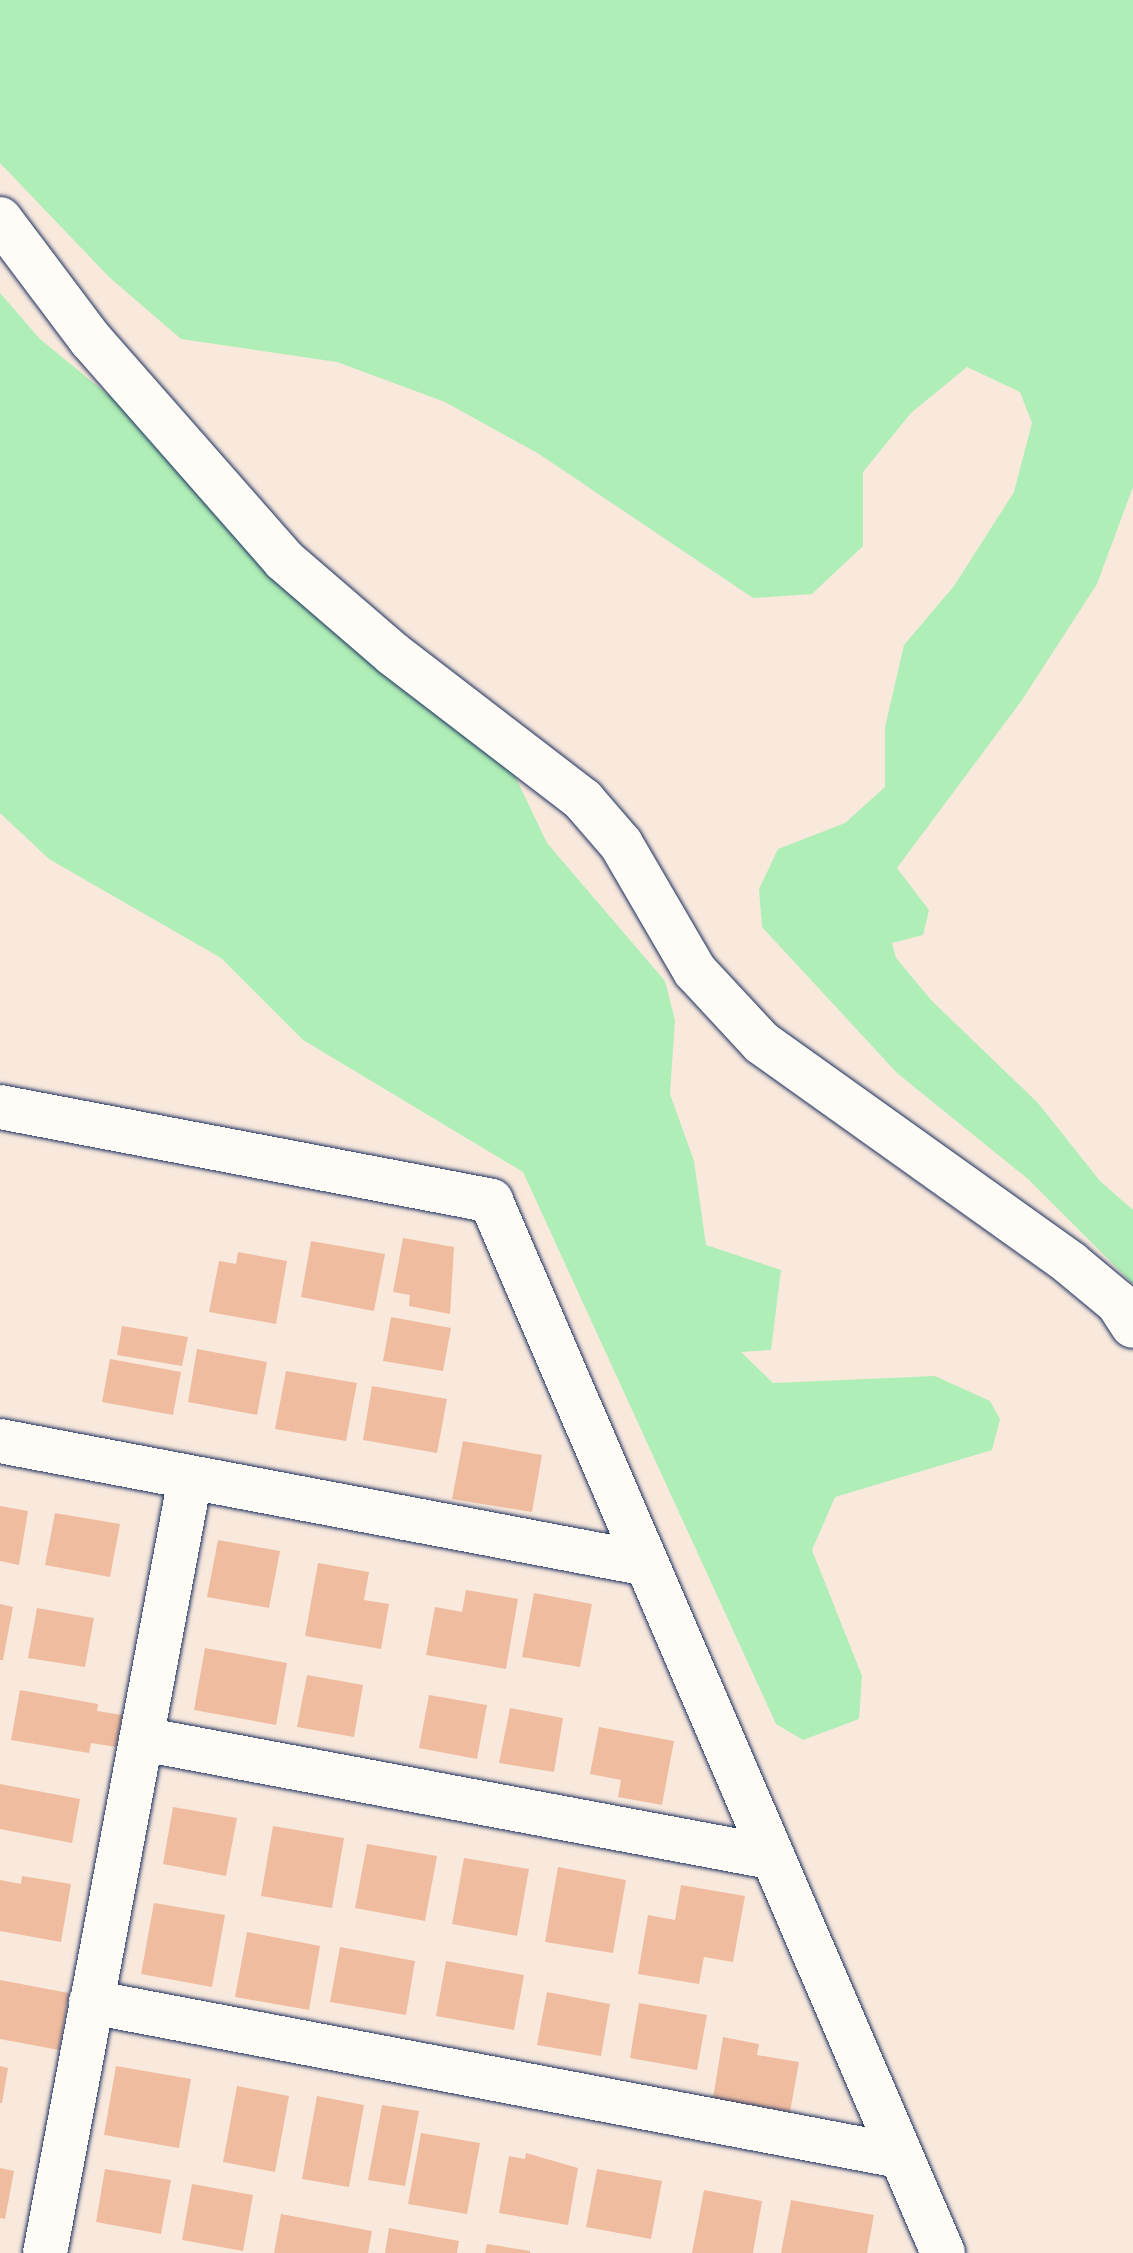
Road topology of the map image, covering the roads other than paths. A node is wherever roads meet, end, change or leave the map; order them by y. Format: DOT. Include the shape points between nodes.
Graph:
graph roads {
  1 [pos="0,219"];
  2 [pos="0,1107"];
  3 [pos="1133,1326"];
  4 [pos="0,1441"];
  5 [pos="190,1478"];
  6 [pos="642,1563"];
  7 [pos="142,1739"];
  8 [pos="770,1857"];
  9 [pos="91,2002"];
  10 [pos="899,2156"];
  11 [pos="45,2253"];
  12 [pos="943,2253"];
  1 -- 3 [label="street" via="91,340 284,560 393,654 583,800 621,844 695,971 762,1043 1070,1263 1118,1303"];
  2 -- 6 [label="street" via="491,1201"];
  4 -- 5 [label="street"];
  5 -- 6 [label="street"];
  5 -- 7 [label="street"];
  6 -- 8 [label="street"];
  7 -- 8 [label="street"];
  7 -- 9 [label="street"];
  8 -- 10 [label="street"];
  9 -- 10 [label="street"];
  9 -- 11 [label="street"];
  10 -- 12 [label="street"];
}
